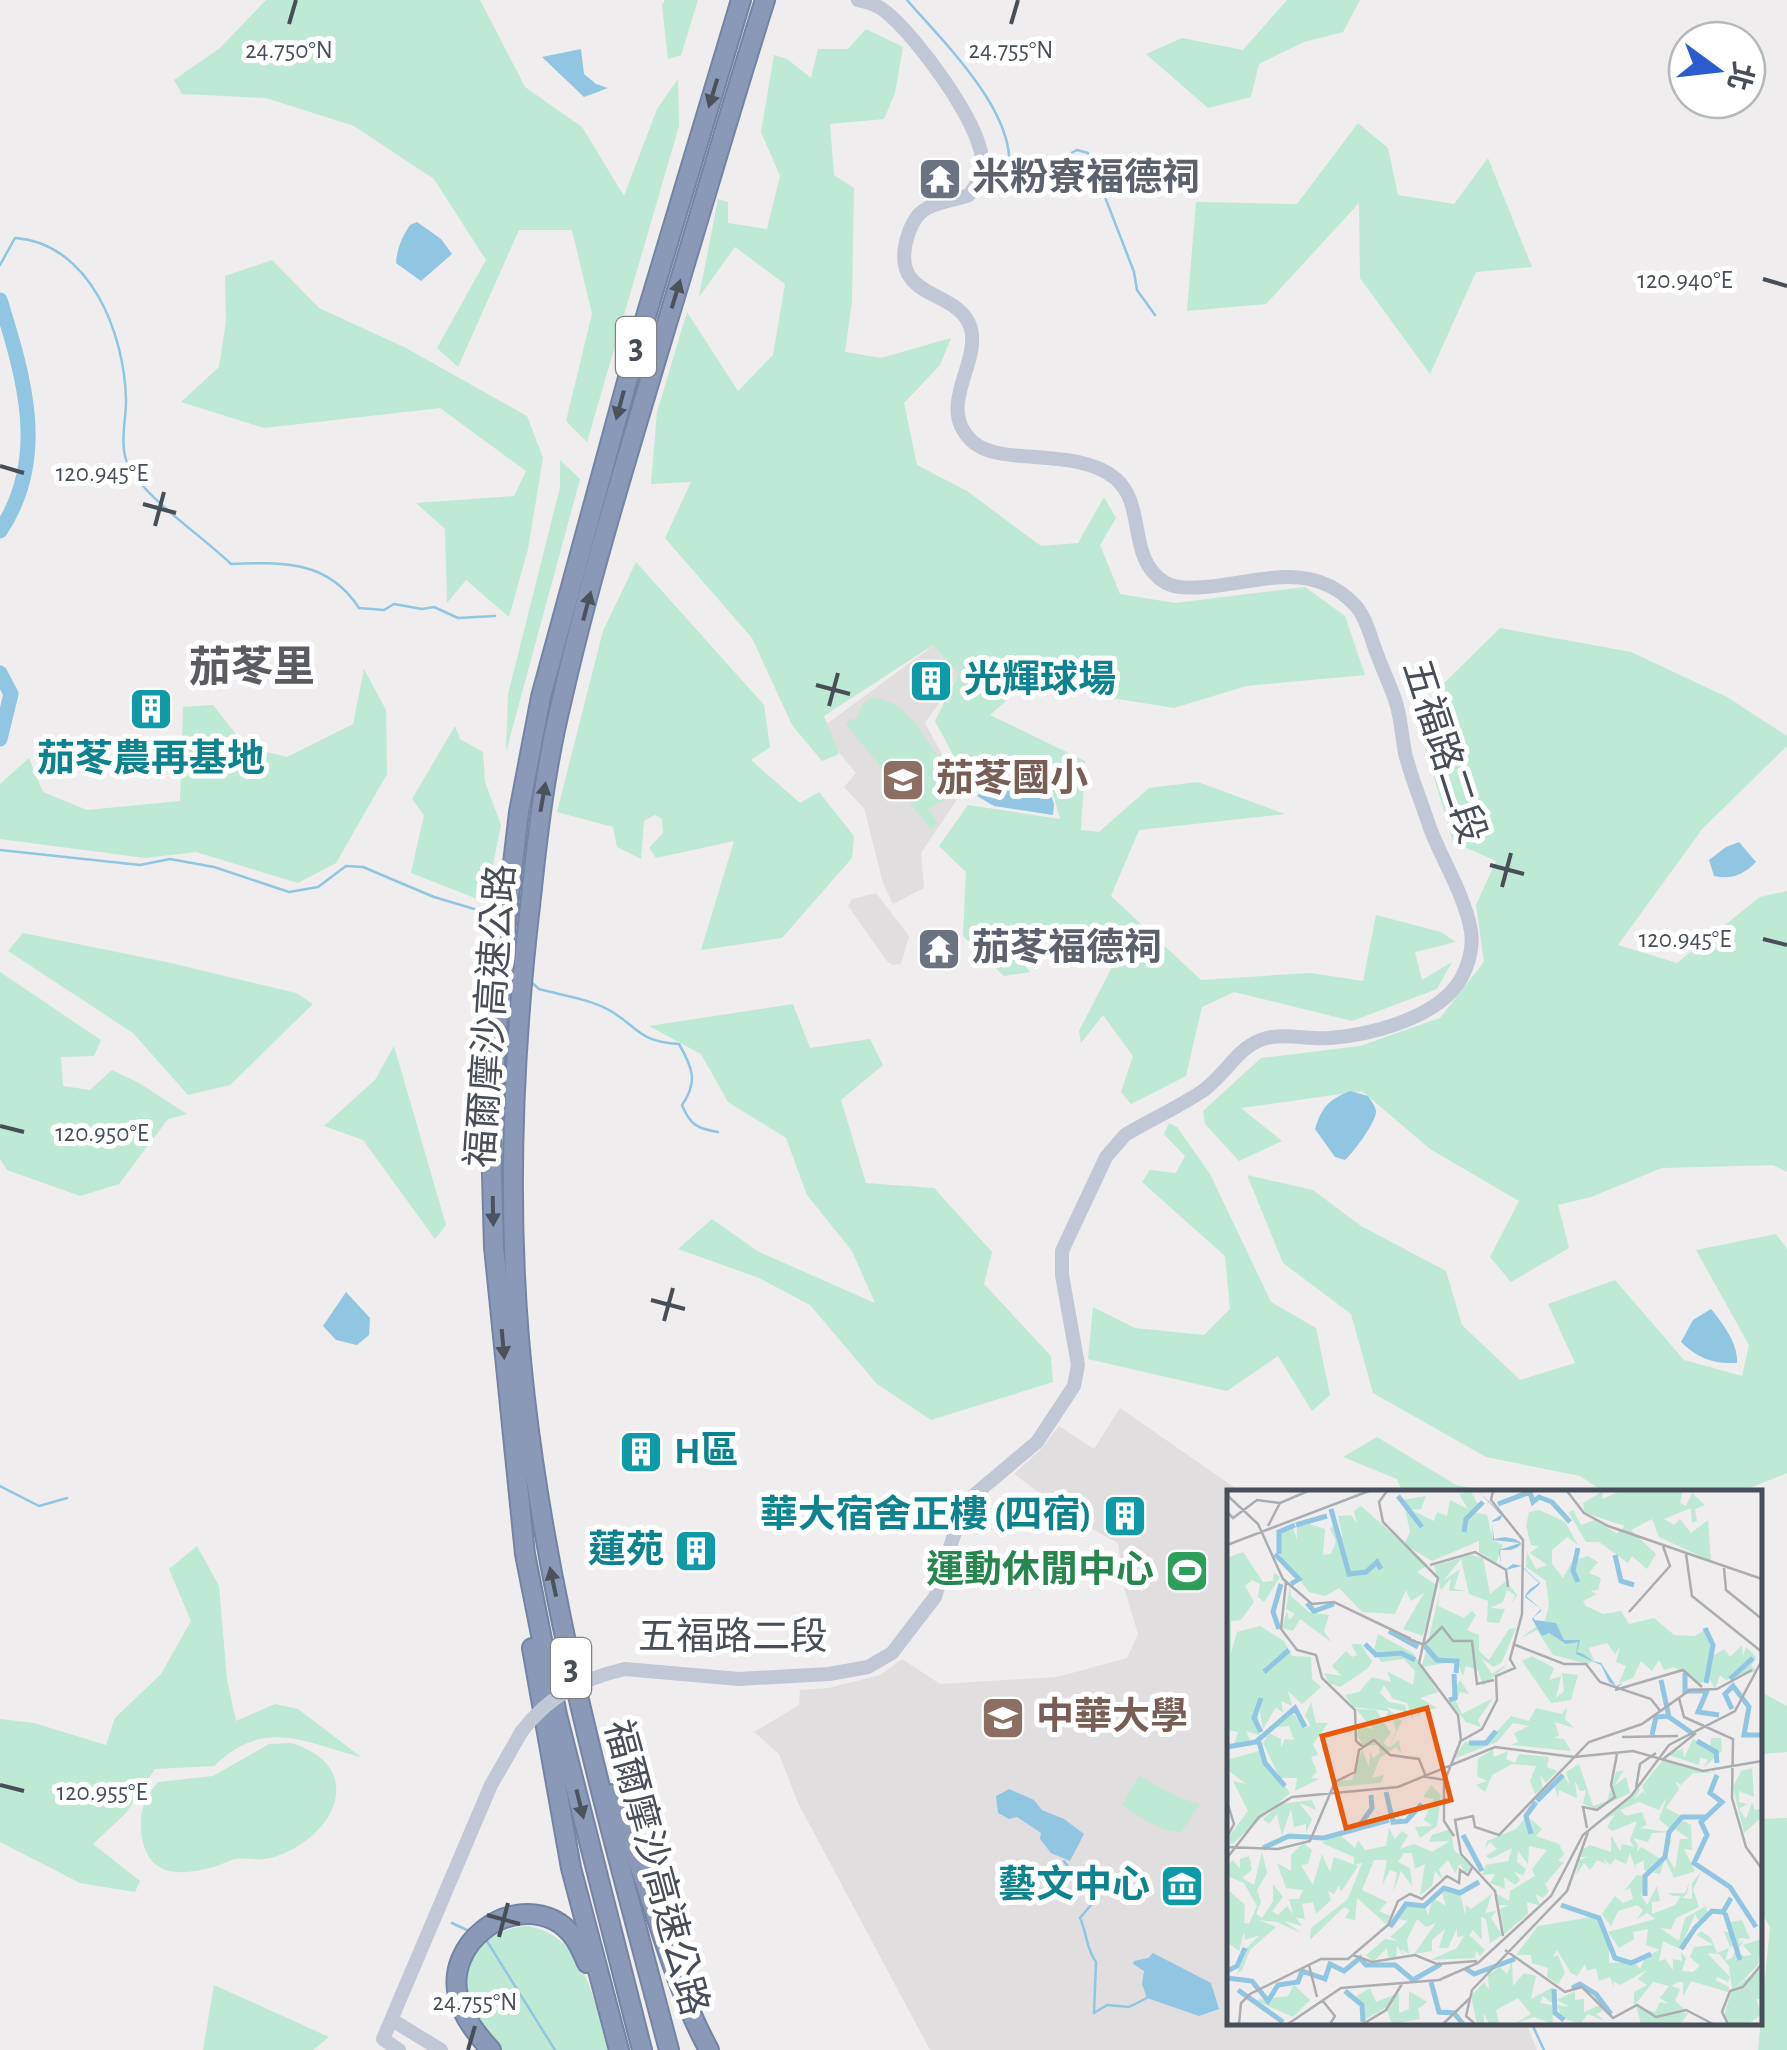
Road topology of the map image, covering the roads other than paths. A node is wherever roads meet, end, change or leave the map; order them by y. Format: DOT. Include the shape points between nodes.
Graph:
graph roads {
  1 [pos="740,0"];
  2 [pos="765,0"];
  3 [pos="858,0"];
  4 [pos="514,1468"];
  5 [pos="590,1749"];
  6 [pos="607,2008"];
  7 [pos="392,2020"];
  8 [pos="399,2050"];
  9 [pos="441,2050"];
  10 [pos="491,2050"];
  11 [pos="619,2050"];
  12 [pos="642,2050"];
  13 [pos="669,2050"];
  14 [pos="709,2050"];
  1 -- 4 [label="highway, 福爾摩沙高速公路 / 3, one-way" via="541,697 519,812 500,974 491,1138"];
  5 -- 2 [label="highway, 福爾摩沙高速公路 / 3, one-way" via="546,1550 524,1382 512,1139 521,977 561,700"];
  3 -- 7 [label="main road, 五福路二段, bridge" via="898,22 970,119 980,146 983,164 970,194 918,212 905,247 913,283 963,315 971,329 958,394 966,435 990,452 1066,459 1120,482 1146,564 1165,582 1192,588 1296,574 1315,578 1356,606 1397,706 1406,755 1466,915 1470,954 1454,989 1421,1015 1330,1038 1254,1042 1216,1081 1115,1145 1062,1251 1077,1350 1074,1386 1037,1442 961,1512 934,1597 892,1654 868,1667 793,1676 625,1670 567,1688 539,1709 491,1785"];
  4 -- 6 [label="highway" via="540,1698 571,1868"];
  4 -- 12 [label="highway, 福爾摩沙高速公路 / 3, one-way" via="557,1715"];
  5 -- 13 [label="highway, 福爾摩沙高速公路 / 3"];
  5 -- 14 [label="highway"];
  6 -- 10 [label="highway" via="577,1941 556,1921 500,1918 477,1935 459,1964 458,1996"];
  6 -- 11 [label="highway"];
  7 -- 8 [label="main road, 五福路二段" via="383,2039"];
  7 -- 9 [label="main road"];
}
